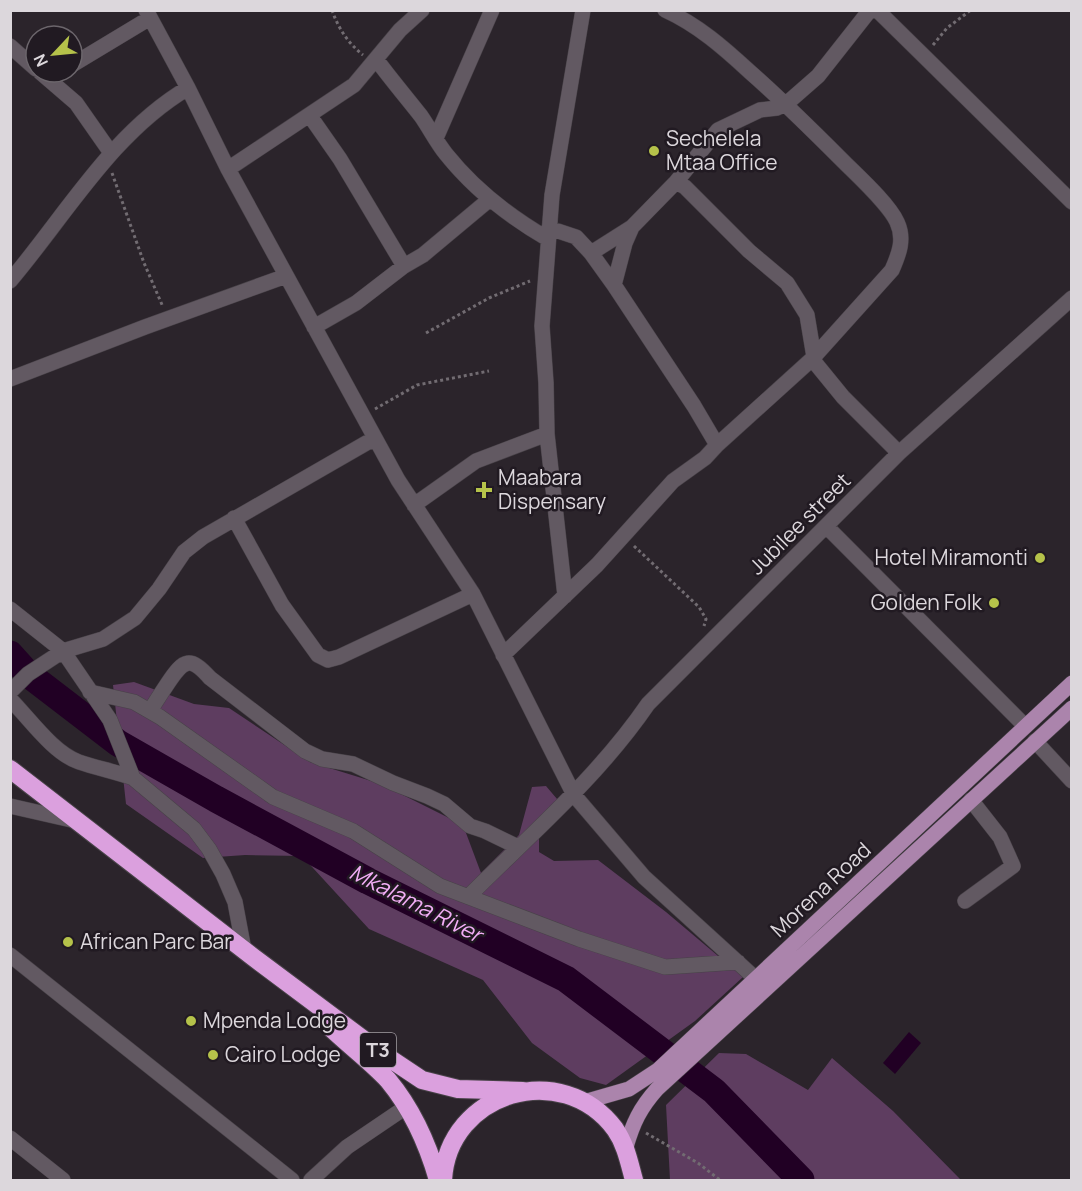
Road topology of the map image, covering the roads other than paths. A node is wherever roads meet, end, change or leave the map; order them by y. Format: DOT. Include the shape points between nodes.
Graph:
graph roads {
  1 [pos="422,10"];
  2 [pos="492,10"];
  3 [pos="583,10"];
  4 [pos="665,10"];
  5 [pos="870,10"];
  6 [pos="877,10"];
  7 [pos="148,14"];
  8 [pos="684,15"];
  9 [pos="10,46"];
  10 [pos="84,57"];
  11 [pos="24,58"];
  12 [pos="376,58"];
  13 [pos="54,85"];
  14 [pos="188,88"];
  15 [pos="786,104"];
  16 [pos="310,116"];
  17 [pos="436,138"];
  18 [pos="109,156"];
  19 [pos="228,169"];
  20 [pos="676,182"];
  21 [pos="490,199"];
  22 [pos="1071,201"];
  23 [pos="632,227"];
  24 [pos="549,233"];
  25 [pos="591,253"];
  26 [pos="404,266"];
  27 [pos="286,276"];
  28 [pos="10,281"];
  29 [pos="614,285"];
  30 [pos="1071,298"];
  31 [pos="314,327"];
  32 [pos="813,358"];
  33 [pos="10,379"];
  34 [pos="547,434"];
  35 [pos="375,438"];
  36 [pos="717,445"];
  37 [pos="899,453"];
  38 [pos="414,505"];
  39 [pos="234,518"];
  40 [pos="826,526"];
  41 [pos="473,594"];
  42 [pos="565,596"];
  43 [pos="10,609"];
  44 [pos="63,651"];
  45 [pos="503,655"];
  46 [pos="1071,683"];
  47 [pos="10,692"];
  48 [pos="90,692"];
  49 [pos="10,699"];
  50 [pos="1071,708"];
  51 [pos="150,711"];
  52 [pos="1025,726"];
  53 [pos="1035,741"];
  54 [pos="10,769"];
  55 [pos="134,778"];
  56 [pos="1071,781"];
  57 [pos="574,795"];
  58 [pos="971,800"];
  59 [pos="10,806"];
  60 [pos="79,822"];
  61 [pos="518,847"];
  62 [pos="470,896"];
  63 [pos="966,901"];
  64 [pos="249,954"];
  65 [pos="12,959"];
  66 [pos="738,962"];
  67 [pos="756,979"];
  68 [pos="703,1039"];
  69 [pos="663,1075"];
  70 [pos="523,1091"];
  71 [pos="584,1102"];
  72 [pos="406,1107"];
  73 [pos="10,1138"];
  74 [pos="626,1147"];
  75 [pos="63,1180"];
  76 [pos="292,1180"];
  77 [pos="311,1180"];
  78 [pos="438,1180"];
  79 [pos="443,1180"];
  80 [pos="634,1180"];
  1 -- 12 [label="street"];
  2 -- 17 [label="street"];
  3 -- 24 [label="street"];
  4 -- 8 [label="street"];
  5 -- 15 [label="street" via="818,76"];
  6 -- 22 [label="street"];
  7 -- 10 [label="street"];
  7 -- 14 [label="street"];
  8 -- 15 [label="street"];
  9 -- 11 [label="street"];
  12 -- 16 [label="street" via="354,85"];
  12 -- 17 [label="street"];
  13 -- 18 [label="street" via="76,104"];
  14 -- 18 [label="street" via="147,118"];
  14 -- 19 [label="street"];
  15 -- 20 [label="street" via="759,110 718,130"];
  15 -- 32 [label="street" via="871,189 897,220 901,234 900,252 892,270"];
  16 -- 19 [label="street"];
  16 -- 26 [label="street"];
  17 -- 21 [label="street" via="446,154"];
  18 -- 28 [label="street"];
  19 -- 27 [label="street"];
  20 -- 23 [label="street"];
  20 -- 32 [label="street" via="787,283 807,315"];
  21 -- 24 [label="street" via="523,224"];
  21 -- 26 [label="street"];
  23 -- 25 [label="street"];
  23 -- 29 [label="street"];
  24 -- 25 [label="street" via="576,237"];
  24 -- 34 [label="street" via="542,326"];
  25 -- 29 [label="street"];
  26 -- 31 [label="street" via="356,303"];
  27 -- 31 [label="street"];
  27 -- 33 [label="street"];
  29 -- 36 [label="street"];
  30 -- 37 [label="street, Jubilee street"];
  31 -- 35 [label="street"];
  32 -- 36 [label="street"];
  32 -- 37 [label="street" via="843,397"];
  34 -- 38 [label="street" via="476,461"];
  34 -- 42 [label="street"];
  35 -- 38 [label="street"];
  35 -- 39 [label="street"];
  36 -- 42 [label="street" via="673,481"];
  37 -- 40 [label="street, Jubilee street"];
  38 -- 41 [label="street"];
  39 -- 41 [label="street" via="282,605 318,655 328,660"];
  39 -- 44 [label="street" via="184,552 135,618 104,639"];
  40 -- 52 [label="street"];
  40 -- 57 [label="street, Jubilee street" via="648,704 625,738"];
  41 -- 45 [label="street"];
  42 -- 45 [label="street"];
  43 -- 44 [label="street"];
  44 -- 47 [label="street" via="28,674"];
  44 -- 48 [label="street"];
  45 -- 57 [label="street"];
  46 -- 52 [label="main road, Morena Road"];
  48 -- 51 [label="street" via="134,702"];
  48 -- 55 [label="street" via="110,720"];
  49 -- 55 [label="street" via="64,754 78,762"];
  50 -- 53 [label="main road, Morena Road"];
  51 -- 61 [label="street" via="179,666 200,666 210,678 305,751 322,759 353,764 428,796 470,826"];
  51 -- 62 [label="street" via="273,797 353,831 440,886"];
  52 -- 67 [label="main road, Morena Road"];
  53 -- 56 [label="street"];
  53 -- 58 [label="main road, Morena Road"];
  54 -- 60 [label="highway, T3"];
  55 -- 64 [label="street" via="194,829 208,849 235,902"];
  57 -- 61 [label="street, Jubilee street"];
  57 -- 66 [label="street" via="644,877"];
  58 -- 63 [label="street" via="1000,837 1013,866"];
  58 -- 68 [label="main road, Morena Road"];
  59 -- 60 [label="street"];
  60 -- 64 [label="highway, T3"];
  61 -- 62 [label="street, Jubilee street"];
  62 -- 66 [label="street" via="579,939 665,967"];
  64 -- 70 [label="highway, T3" via="422,1080 458,1089"];
  64 -- 72 [label="highway, T3" via="388,1080"];
  65 -- 76 [label="street"];
  66 -- 67 [label="street"];
  67 -- 68 [label="main road, Morena Road"];
  68 -- 69 [label="main road, Morena Road"];
  69 -- 71 [label="main road, Morena Road"];
  69 -- 74 [label="main road, Morena Road" via="642,1106"];
  70 -- 71 [label="highway, T3" via="554,1092"];
  70 -- 79 [label="highway, T3" via="496,1100 472,1116 454,1139"];
  71 -- 74 [label="highway, T3" via="601,1114"];
  72 -- 77 [label="street" via="347,1146"];
  72 -- 78 [label="highway, T3" via="428,1146"];
  73 -- 75 [label="street"];
  74 -- 80 [label="highway, T3"];
}
